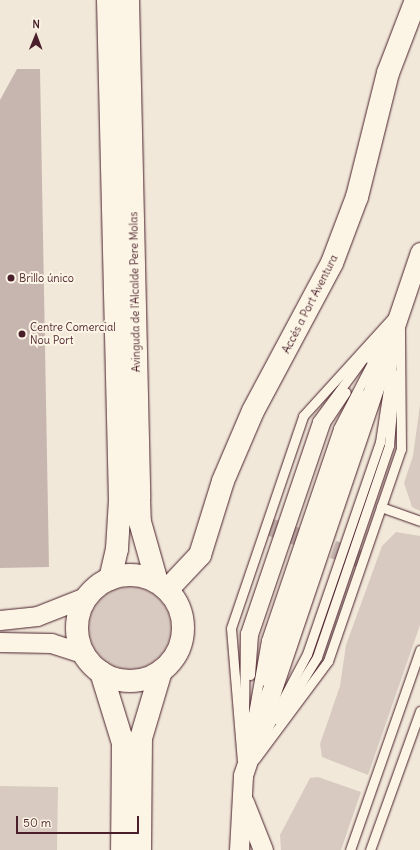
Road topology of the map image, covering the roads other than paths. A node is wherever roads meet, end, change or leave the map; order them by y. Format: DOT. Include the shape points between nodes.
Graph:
graph roads {
  1 [pos="108,0"];
  2 [pos="128,0"];
  3 [pos="416,0"];
  4 [pos="420,252"];
  5 [pos="400,309"];
  6 [pos="382,507"];
  7 [pos="420,521"];
  8 [pos="110,580"];
  9 [pos="162,586"];
  10 [pos="88,596"];
  11 [pos="0,620"];
  12 [pos="0,642"];
  13 [pos="420,650"];
  14 [pos="84,654"];
  15 [pos="161,671"];
  16 [pos="101,672"];
  17 [pos="420,711"];
  18 [pos="420,728"];
  19 [pos="409,742"];
  20 [pos="243,775"];
  21 [pos="242,797"];
  22 [pos="122,850"];
  23 [pos="140,850"];
  24 [pos="239,850"];
  25 [pos="262,850"];
  26 [pos="350,850"];
  27 [pos="370,850"];
  1 -- 8 [label="street, Avinguda de l'Alcalde Pere Molas" via="120,500 117,549"];
  2 -- 9 [label="street, Avinguda de l'Alcalde Pere Molas" via="140,522"];
  3 -- 9 [label="street, Accés a Port Aventura" via="388,73 357,197 332,262 253,411 223,481 200,555"];
  4 -- 5 [label="street"];
  5 -- 6 [label="lane" via="400,449"];
  5 -- 20 [label="street"];
  5 -- 20 [label="lane" via="389,445 317,657"];
  5 -- 20 [label="lane" via="317,421 248,625"];
  5 -- 20 [label="lane" via="303,416 231,628"];
  6 -- 7 [label="lane"];
  6 -- 20 [label="lane" via="328,661"];
  8 -- 9 [label="street" via="129,575"];
  8 -- 10 [label="street"];
  9 -- 15 [label="street" via="179,608 183,634 176,654"];
  10 -- 11 [label="street" via="38,616"];
  10 -- 14 [label="street" via="78,624"];
  12 -- 14 [label="street" via="51,643"];
  13 -- 26 [label="lane"];
  14 -- 16 [label="street"];
  15 -- 16 [label="street" via="145,679 127,681"];
  15 -- 23 [label="street" via="141,738"];
  16 -- 22 [label="street" via="123,743"];
  17 -- 19 [label="lane"];
  18 -- 19 [label="lane"];
  19 -- 27 [label="lane"];
  20 -- 21 [label="street"];
  21 -- 24 [label="street"];
  21 -- 25 [label="street"];
}
